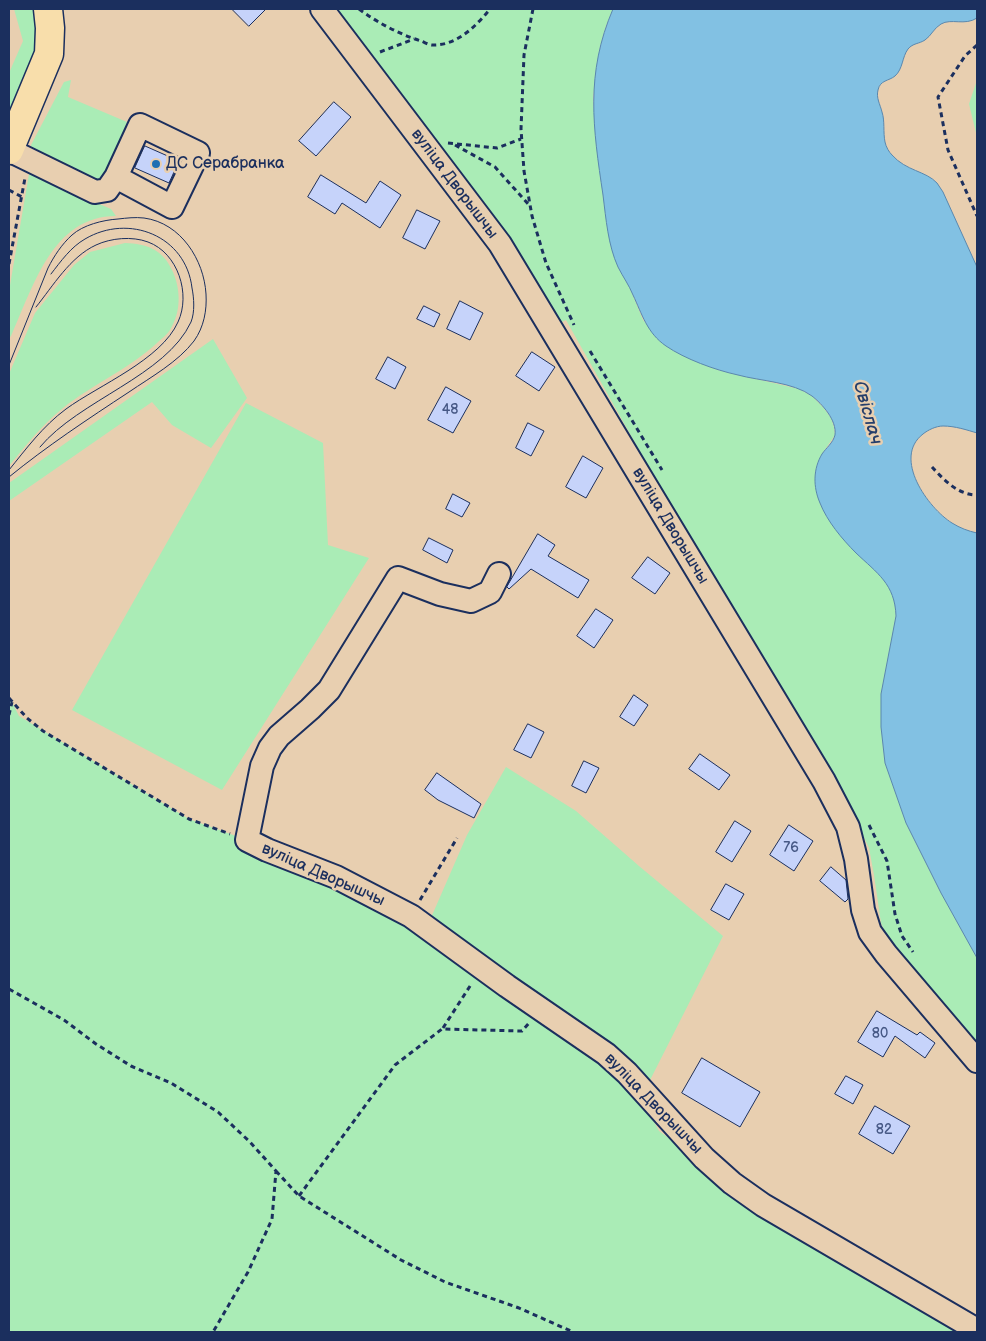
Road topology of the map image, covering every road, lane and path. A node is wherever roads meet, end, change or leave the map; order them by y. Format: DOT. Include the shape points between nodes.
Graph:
graph roads {
  1 [pos="48,9"];
  2 [pos="322,9"];
  3 [pos="359,9"];
  4 [pos="490,9"];
  5 [pos="533,9"];
  6 [pos="414,39"];
  7 [pos="977,45"];
  8 [pos="361,60"];
  9 [pos="420,138"];
  10 [pos="521,139"];
  11 [pos="454,145"];
  12 [pos="15,154"];
  13 [pos="116,177"];
  14 [pos="9,190"];
  15 [pos="22,197"];
  16 [pos="530,205"];
  17 [pos="977,216"];
  18 [pos="9,264"];
  19 [pos="574,326"];
  20 [pos="589,349"];
  21 [pos="932,467"];
  22 [pos="664,474"];
  23 [pos="977,495"];
  24 [pos="498,574"];
  25 [pos="9,698"];
  26 [pos="12,702"];
  27 [pos="9,715"];
  28 [pos="867,822"];
  29 [pos="457,838"];
  30 [pos="247,840"];
  31 [pos="411,916"];
  32 [pos="917,958"];
  33 [pos="481,968"];
  34 [pos="9,989"];
  35 [pos="542,1010"];
  36 [pos="442,1029"];
  37 [pos="977,1061"];
  38 [pos="276,1171"];
  39 [pos="299,1196"];
  40 [pos="977,1330"];
  41 [pos="212,1332"];
  42 [pos="572,1332"];
  1 -- 12 [label="main road" via="49,54"];
  2 -- 8 [label="street, вуліца Дворышчы"];
  3 -- 6 [label="path"];
  4 -- 6 [label="path" via="478,24 452,41 432,45"];
  5 -- 10 [label="path" via="524,56"];
  6 -- 8 [label="path"];
  7 -- 17 [label="path" via="965,56 938,97 948,150"];
  8 -- 9 [label="street, вуліца Дворышчы"];
  9 -- 11 [label="path"];
  9 -- 37 [label="street, вуліца Дворышчы" via="500,244 824,781 848,827 870,932"];
  10 -- 11 [label="path" via="497,148"];
  10 -- 16 [label="path"];
  11 -- 16 [label="path" via="495,167"];
  12 -- 13 [label="street" via="95,192 107,190"];
  12 -- 15 [label="path"];
  14 -- 15 [label="path"];
  15 -- 18 [label="path"];
  16 -- 19 [label="path" via="546,263"];
  20 -- 22 [label="path"];
  21 -- 23 [label="path" via="949,486"];
  24 -- 30 [label="street" via="490,592 472,601 440,594 398,578 329,690 270,748 262,766"];
  25 -- 26 [label="path"];
  26 -- 27 [label="path"];
  26 -- 30 [label="path" via="43,731 189,819"];
  28 -- 32 [label="path" via="888,861 895,914 902,936"];
  29 -- 31 [label="path"];
  30 -- 31 [label="street, вуліца Дворышчы" via="336,877"];
  31 -- 33 [label="street, вуліца Дворышчы"];
  33 -- 35 [label="street, вуліца Дворышчы"];
  33 -- 36 [label="path"];
  34 -- 38 [label="path" via="64,1020 131,1066 171,1083 218,1112"];
  35 -- 36 [label="path" via="522,1031"];
  35 -- 40 [label="street, вуліца Дворышчы" via="627,1072 704,1158 732,1183 763,1205"];
  36 -- 39 [label="path" via="395,1065"];
  38 -- 39 [label="path"];
  38 -- 41 [label="path" via="272,1219 248,1272"];
  39 -- 42 [label="path" via="401,1260 445,1282 519,1308"];
}
